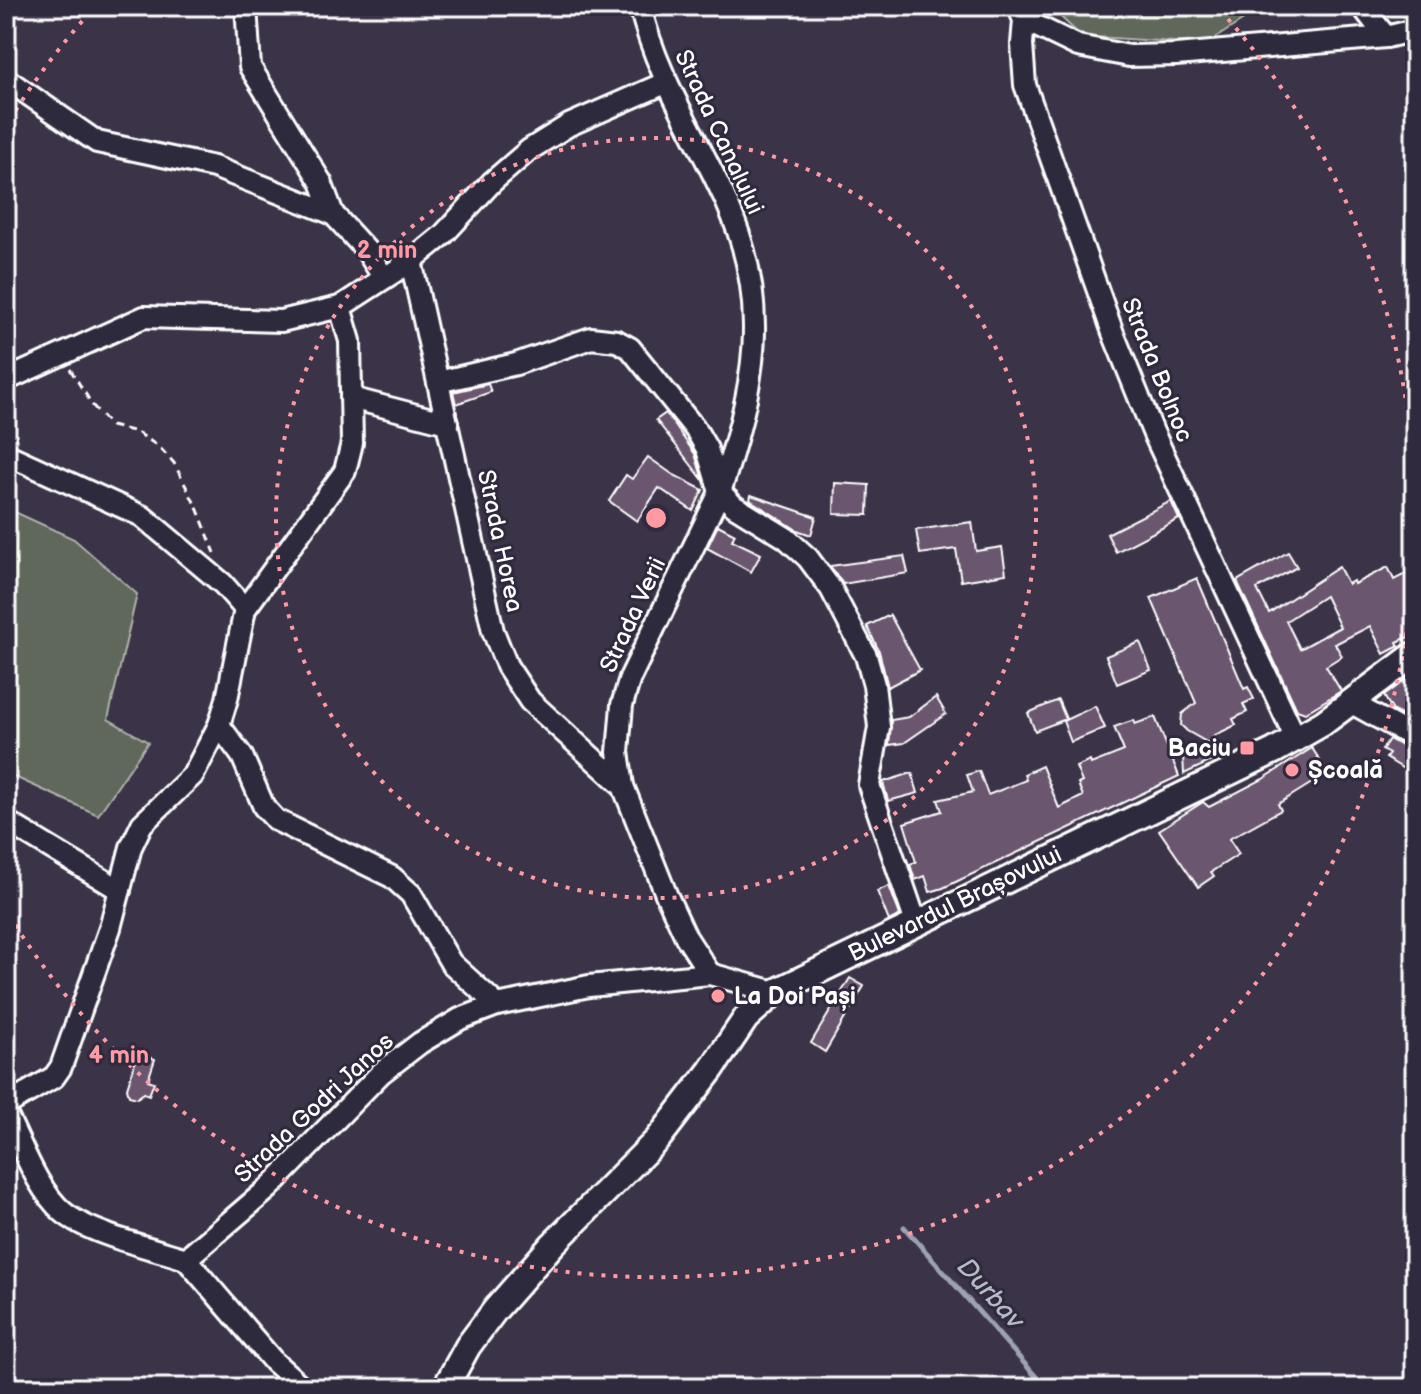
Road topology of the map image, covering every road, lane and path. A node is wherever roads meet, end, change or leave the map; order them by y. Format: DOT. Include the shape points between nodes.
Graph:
graph roads {
  1 [pos="246,6"];
  2 [pos="640,6"];
  3 [pos="1362,6"];
  4 [pos="1021,13"];
  5 [pos="1415,30"];
  6 [pos="1386,37"];
  7 [pos="665,83"];
  8 [pos="8,84"];
  9 [pos="333,214"];
  10 [pos="411,261"];
  11 [pos="384,278"];
  12 [pos="340,307"];
  13 [pos="60,356"];
  14 [pos="6,380"];
  15 [pos="438,382"];
  16 [pos="351,398"];
  17 [pos="447,423"];
  18 [pos="6,454"];
  19 [pos="720,492"];
  20 [pos="223,584"];
  21 [pos="245,609"];
  22 [pos="1415,654"];
  23 [pos="1350,702"];
  24 [pos="219,725"];
  25 [pos="1415,738"];
  26 [pos="1296,739"];
  27 [pos="623,786"];
  28 [pos="6,821"];
  29 [pos="120,890"];
  30 [pos="916,923"];
  31 [pos="710,974"];
  32 [pos="775,992"];
  33 [pos="497,1005"];
  34 [pos="6,1105"];
  35 [pos="6,1114"];
  36 [pos="186,1259"];
  37 [pos="303,1388"];
  38 [pos="445,1388"];
  1 -- 9 [label="street" via="250,67 321,182"];
  2 -- 7 [label="street, Strada Canalului"];
  3 -- 6 [label="street"];
  4 -- 6 [label="street" via="1078,46 1129,56"];
  4 -- 26 [label="street, Strada Bolnoc" via="1025,85 1113,333 1179,491"];
  5 -- 6 [label="street"];
  7 -- 10 [label="street" via="569,125 529,150"];
  7 -- 19 [label="street, Strada Canalului" via="726,201 754,296 755,349 748,392"];
  8 -- 9 [label="street" via="97,142 214,167"];
  9 -- 11 [label="street"];
  10 -- 11 [label="street"];
  10 -- 15 [label="street, Strada Horea"];
  11 -- 12 [label="street"];
  12 -- 13 [label="street" via="281,321 144,317"];
  12 -- 16 [label="street" via="350,341"];
  13 -- 14 [label="street"];
  13 -- 20 [label="path" via="111,426 137,432 174,463 198,510"];
  15 -- 17 [label="street, Strada Horea"];
  15 -- 19 [label="street" via="516,364 591,338 617,341 630,348 696,430"];
  16 -- 17 [label="street"];
  16 -- 21 [label="street" via="352,443 345,471"];
  17 -- 27 [label="street, Strada Horea" via="493,631 507,666 530,701"];
  18 -- 20 [label="street" via="142,516"];
  19 -- 27 [label="street, Strada Verii" via="630,678 618,727"];
  19 -- 30 [label="street" via="808,558 831,589 866,656 879,727 869,785"];
  20 -- 21 [label="street"];
  21 -- 24 [label="street"];
  22 -- 23 [label="main road, Bulevardul Brașovului"];
  23 -- 25 [label="street"];
  23 -- 26 [label="main road, Bulevardul Brașovului"];
  24 -- 29 [label="street" via="193,775 142,824"];
  24 -- 33 [label="street" via="276,820 392,877 411,894 451,963"];
  26 -- 30 [label="main road, Bulevardul Brașovului"];
  27 -- 31 [label="street, Strada Verii" via="666,894"];
  28 -- 29 [label="street"];
  29 -- 34 [label="street" via="61,1067 54,1077"];
  30 -- 32 [label="main road, Bulevardul Brașovului"];
  31 -- 32 [label="street, Strada Godri Janos"];
  31 -- 33 [label="street, Strada Godri Janos" via="589,986"];
  32 -- 38 [label="main road, Bulevardul Brașovului" via="746,1018 658,1139 495,1310"];
  33 -- 36 [label="street, Strada Godri Janos" via="460,1019 381,1073 269,1188"];
  35 -- 36 [label="street" via="62,1211 83,1225"];
  36 -- 37 [label="street" via="274,1362"];
}
